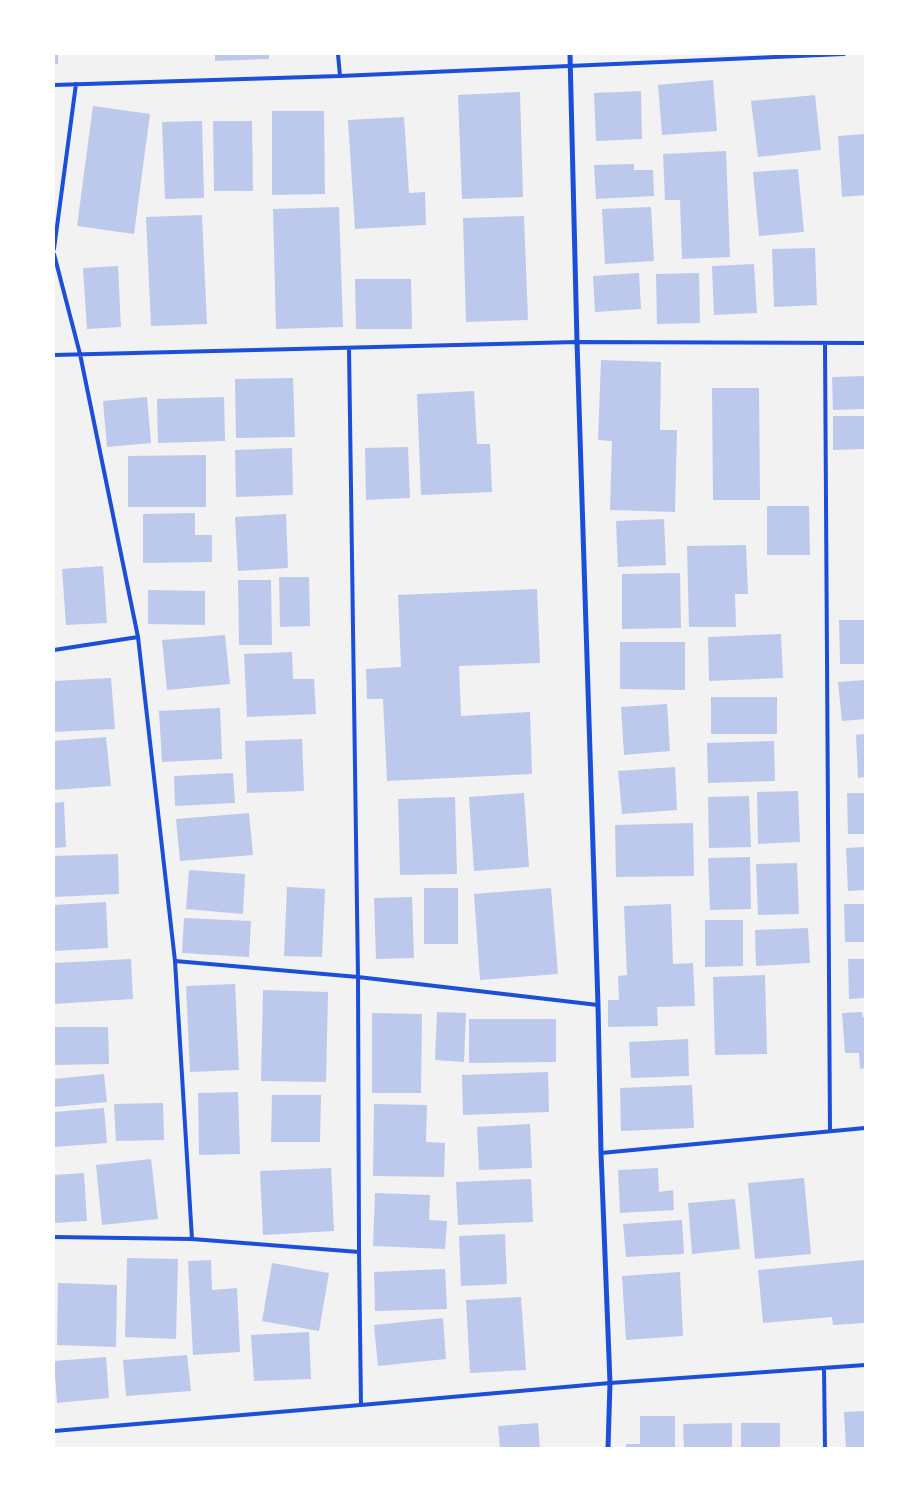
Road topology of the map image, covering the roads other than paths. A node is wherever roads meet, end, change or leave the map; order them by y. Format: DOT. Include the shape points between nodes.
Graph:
graph roads {
  1 [pos="338,54"];
  2 [pos="570,54"];
  3 [pos="844,54"];
  4 [pos="570,65"];
  5 [pos="340,76"];
  6 [pos="76,84"];
  7 [pos="54,85"];
  8 [pos="54,249"];
  9 [pos="54,254"];
  10 [pos="577,342"];
  11 [pos="825,343"];
  12 [pos="865,343"];
  13 [pos="349,348"];
  14 [pos="54,354"];
  15 [pos="80,354"];
  16 [pos="138,637"];
  17 [pos="54,650"];
  18 [pos="175,961"];
  19 [pos="358,977"];
  20 [pos="598,1005"];
  21 [pos="865,1128"];
  22 [pos="830,1131"];
  23 [pos="601,1153"];
  24 [pos="54,1238"];
  25 [pos="192,1239"];
  26 [pos="359,1252"];
  27 [pos="865,1365"];
  28 [pos="824,1368"];
  29 [pos="610,1383"];
  30 [pos="361,1406"];
  31 [pos="54,1431"];
  32 [pos="608,1448"];
  33 [pos="825,1448"];
  1 -- 5 [label="lane"];
  2 -- 4 [label="street"];
  3 -- 4 [label="lane"];
  4 -- 5 [label="lane"];
  4 -- 10 [label="street"];
  5 -- 6 [label="lane"];
  6 -- 7 [label="lane"];
  6 -- 8 [label="lane"];
  9 -- 15 [label="lane"];
  10 -- 11 [label="lane"];
  10 -- 13 [label="lane"];
  10 -- 20 [label="street"];
  11 -- 12 [label="lane"];
  11 -- 22 [label="lane"];
  13 -- 15 [label="lane"];
  13 -- 19 [label="lane"];
  14 -- 15 [label="lane"];
  15 -- 16 [label="lane"];
  16 -- 17 [label="lane"];
  16 -- 18 [label="lane"];
  18 -- 19 [label="lane"];
  18 -- 25 [label="lane"];
  19 -- 20 [label="lane"];
  19 -- 26 [label="lane"];
  20 -- 23 [label="street"];
  21 -- 22 [label="lane"];
  22 -- 23 [label="lane"];
  23 -- 29 [label="street"];
  24 -- 25 [label="lane"];
  25 -- 26 [label="lane"];
  26 -- 30 [label="lane"];
  27 -- 28 [label="lane"];
  28 -- 29 [label="lane"];
  28 -- 33 [label="lane"];
  29 -- 30 [label="lane"];
  29 -- 32 [label="street"];
  30 -- 31 [label="lane"];
}
